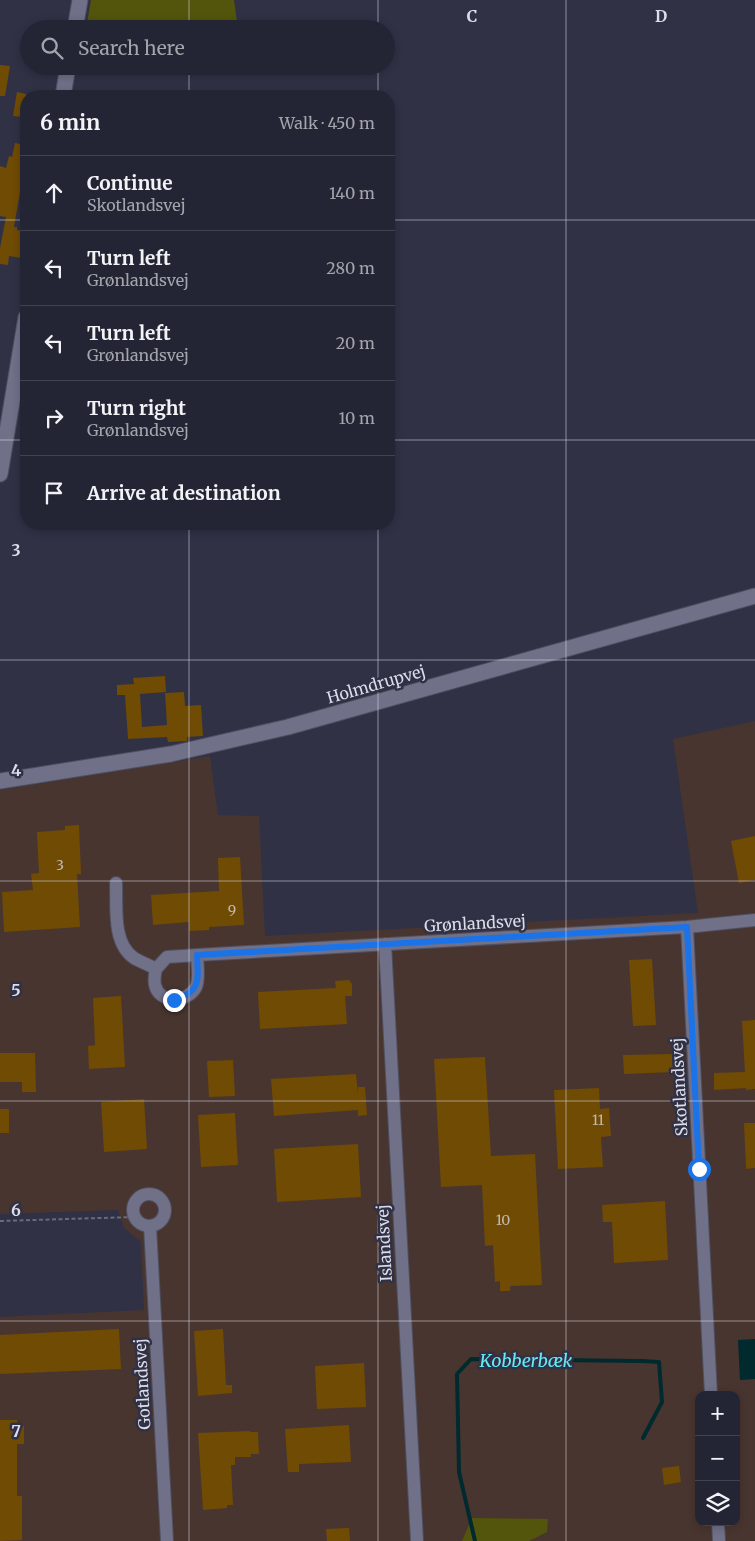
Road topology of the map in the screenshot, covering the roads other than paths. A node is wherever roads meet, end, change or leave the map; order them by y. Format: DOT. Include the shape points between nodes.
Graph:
graph roads {
  1 [pos="80,0"];
  2 [pos="77,20"];
  3 [pos="66,75"];
  4 [pos="64,90"];
  5 [pos="20,353"];
  6 [pos="0,474"];
  7 [pos="755,596"];
  8 [pos="0,781"];
  9 [pos="116,883"];
  10 [pos="755,920"];
  11 [pos="687,927"];
  12 [pos="385,944"];
  13 [pos="197,955"];
  14 [pos="156,969"];
  15 [pos="150,1226"];
  16 [pos="711,1391"];
  17 [pos="718,1526"];
  18 [pos="167,1541"];
  19 [pos="417,1541"];
  20 [pos="719,1541"];
  1 -- 2 [label="street"];
  3 -- 4 [label="street"];
  5 -- 6 [label="street"];
  7 -- 8 [label="street, Holmdrupvej" via="288,727 172,754"];
  9 -- 14 [label="street" via="118,932 123,948 134,958"];
  10 -- 11 [label="street, Grønlandsvej"];
  11 -- 12 [label="street, Grønlandsvej"];
  11 -- 16 [label="street, Skotlandsvej"];
  12 -- 13 [label="street, Grønlandsvej"];
  12 -- 19 [label="street, Islandsvej"];
  13 -- 14 [label="street, Grønlandsvej" via="168,957"];
  13 -- 14 [label="street" via="196,987 188,996 174,1000 163,997 155,986"];
  15 -- 15 [label="street" via="161,1221 166,1209 155,1194 142,1195 133,1210 138,1222"];
  15 -- 18 [label="street, Gotlandsvej"];
  17 -- 20 [label="street"];
}
